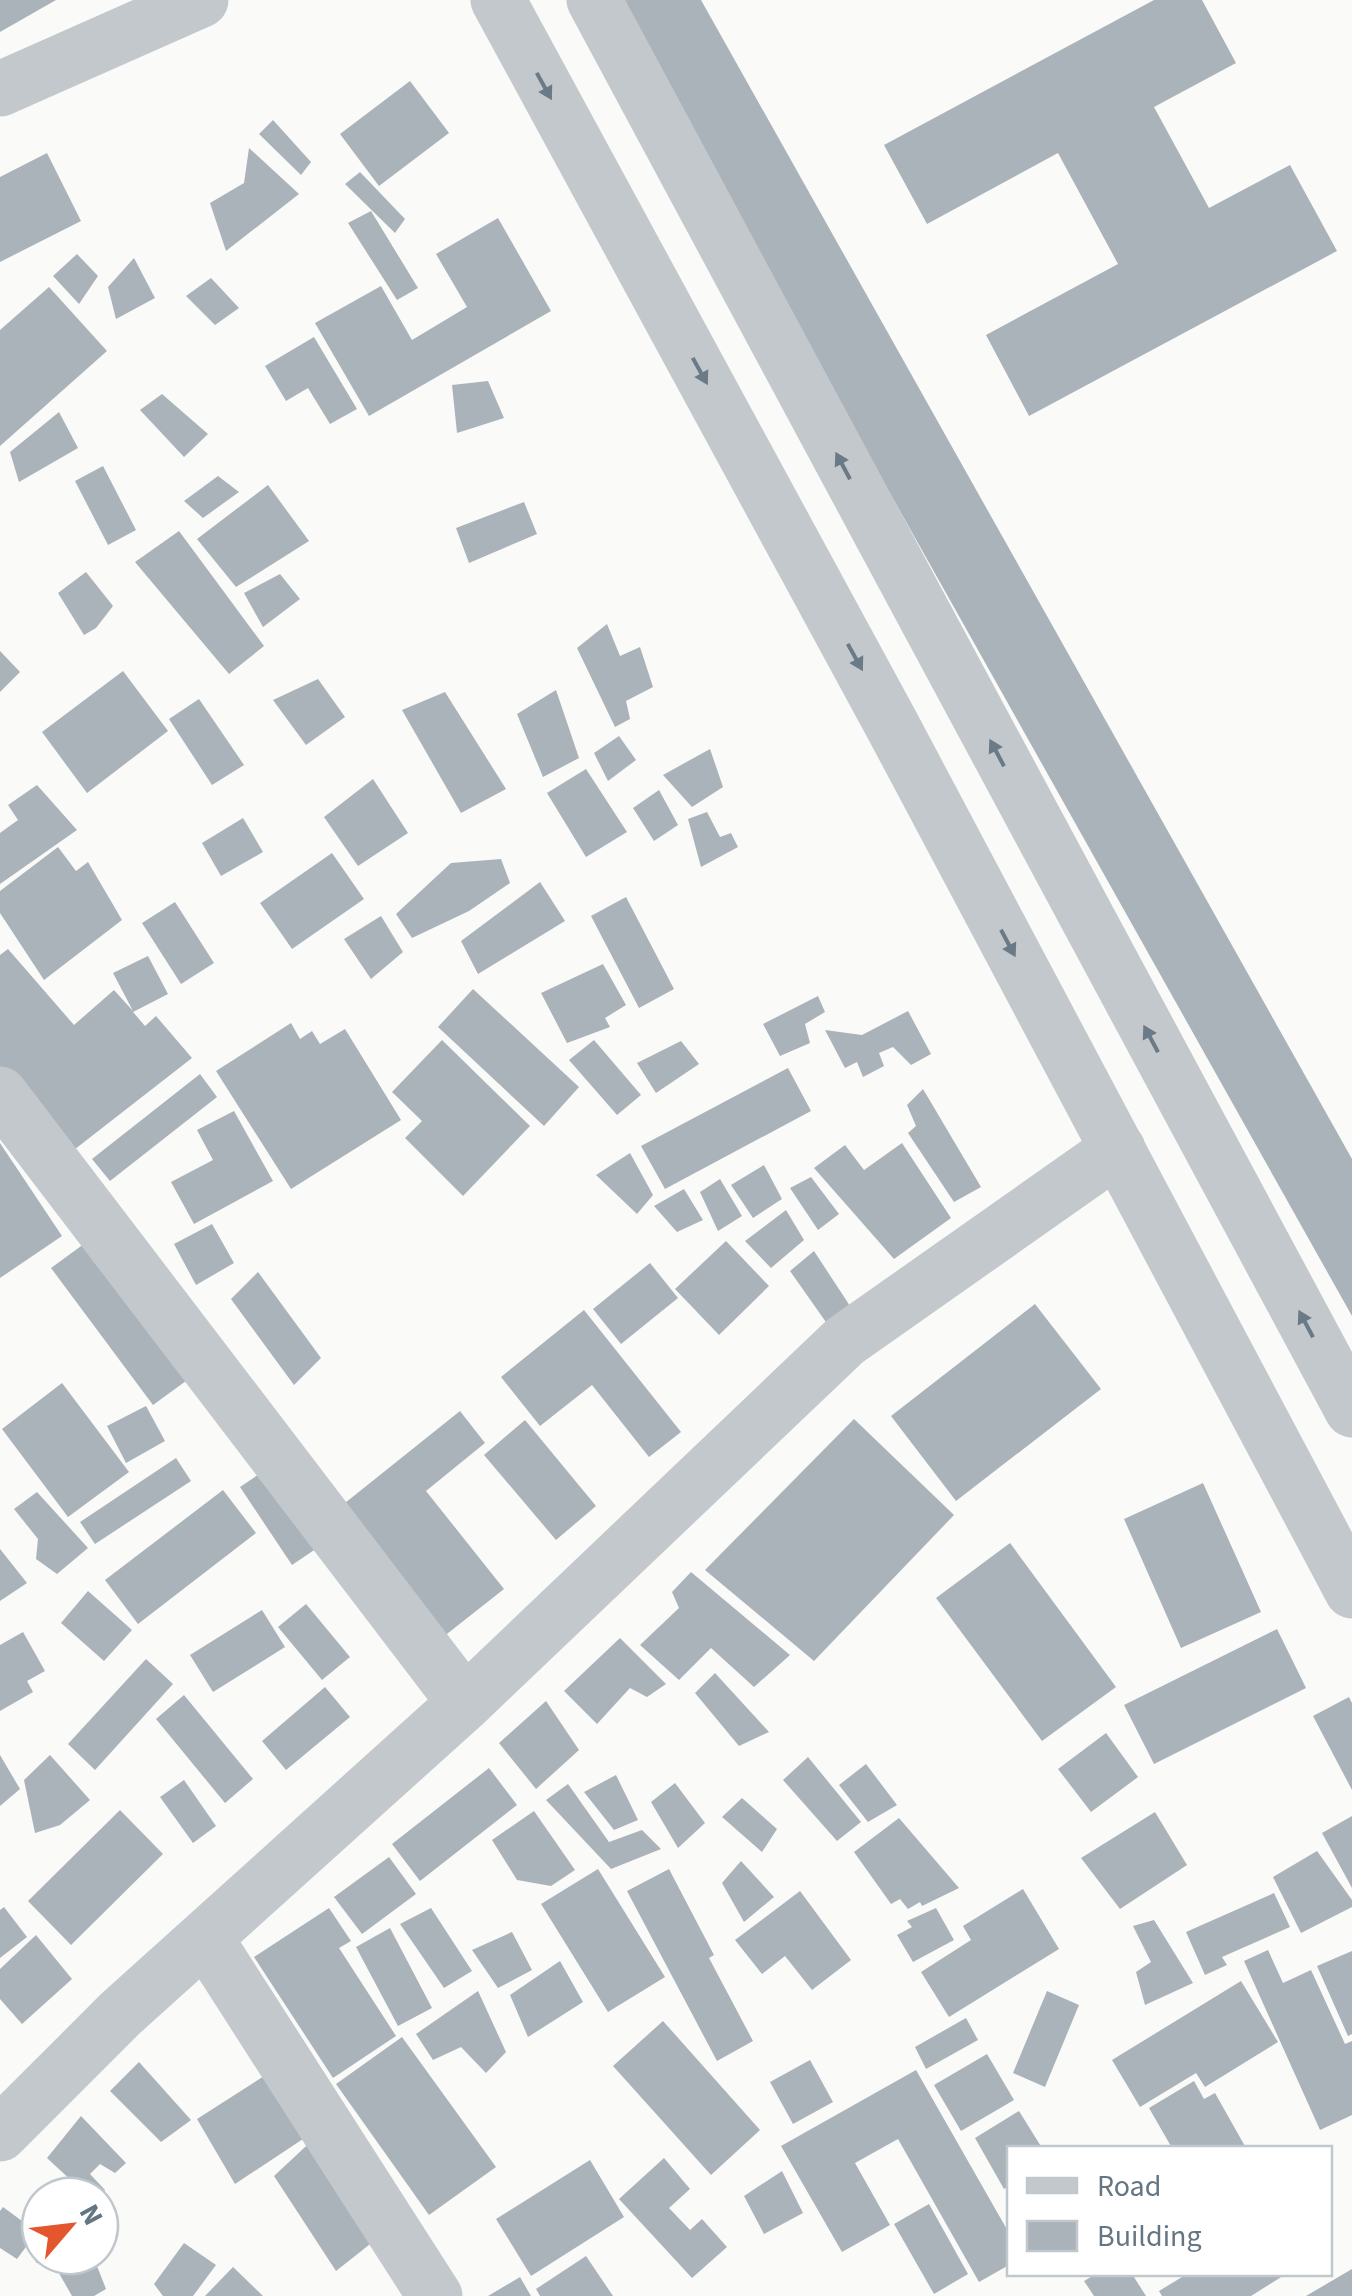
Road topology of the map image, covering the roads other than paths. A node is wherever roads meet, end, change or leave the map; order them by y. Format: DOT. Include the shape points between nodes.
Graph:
graph roads {
  1 [pos="201,0"];
  2 [pos="498,0"];
  3 [pos="594,0"];
  4 [pos="0,89"];
  5 [pos="0,1094"];
  6 [pos="1118,1150"];
  7 [pos="1352,1410"];
  8 [pos="1352,1591"];
  9 [pos="464,1703"];
  10 [pos="206,1939"];
  11 [pos="0,2134"];
  12 [pos="435,2296"];
  1 -- 4 [label="street"];
  2 -- 6 [label="street, one-way"];
  7 -- 3 [label="street, one-way"];
  5 -- 9 [label="street"];
  6 -- 8 [label="street"];
  6 -- 9 [label="street" via="845,1341"];
  9 -- 10 [label="street"];
  10 -- 11 [label="street"];
  10 -- 12 [label="street"];
}
